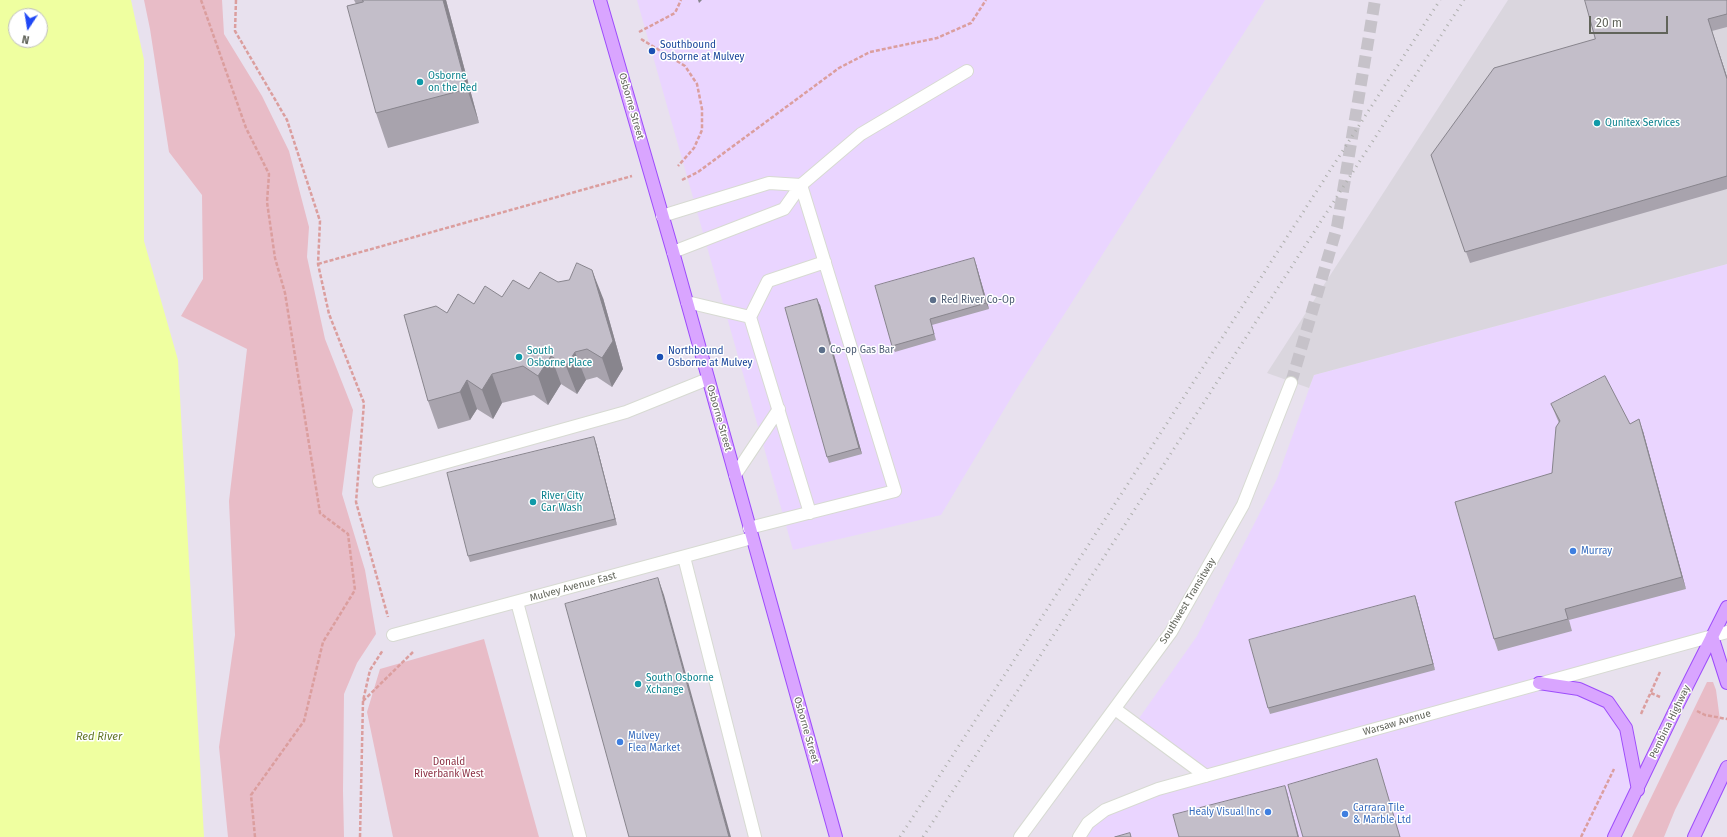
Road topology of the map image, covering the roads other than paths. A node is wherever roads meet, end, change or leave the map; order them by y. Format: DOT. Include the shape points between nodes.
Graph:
graph roads {
  1 [pos="600,0"];
  2 [pos="967,72"];
  3 [pos="801,184"];
  4 [pos="662,216"];
  5 [pos="673,252"];
  6 [pos="825,262"];
  7 [pos="687,302"];
  8 [pos="750,317"];
  9 [pos="708,379"];
  10 [pos="1291,382"];
  11 [pos="779,409"];
  12 [pos="735,475"];
  13 [pos="379,481"];
  14 [pos="810,513"];
  15 [pos="751,533"];
  16 [pos="684,557"];
  17 [pos="517,602"];
  18 [pos="1727,607"];
  19 [pos="1727,632"];
  20 [pos="394,635"];
  21 [pos="1712,636"];
  22 [pos="1539,683"];
  23 [pos="1727,683"];
  24 [pos="1115,709"];
  25 [pos="1727,768"];
  26 [pos="1206,776"];
  27 [pos="1638,790"];
  28 [pos="580,837"];
  29 [pos="755,837"];
  30 [pos="836,837"];
  31 [pos="1020,837"];
  32 [pos="1079,837"];
  33 [pos="1614,837"];
  34 [pos="1694,837"];
  1 -- 4 [label="main road, Osborne Street"];
  2 -- 3 [label="street" via="861,134"];
  3 -- 4 [label="street" via="769,183"];
  3 -- 5 [label="street" via="784,209"];
  3 -- 6 [label="street"];
  4 -- 5 [label="main road, Osborne Street"];
  5 -- 7 [label="main road, Osborne Street"];
  6 -- 8 [label="street" via="768,281"];
  6 -- 14 [label="street, Mulvey Avenue East" via="895,491"];
  7 -- 8 [label="street"];
  7 -- 9 [label="main road, Osborne Street"];
  8 -- 11 [label="street"];
  9 -- 12 [label="main road, Osborne Street"];
  9 -- 13 [label="street" via="626,412"];
  10 -- 24 [label="street, Southwest Transitway" via="1243,505 1171,632"];
  11 -- 12 [label="street"];
  11 -- 14 [label="street"];
  12 -- 15 [label="main road, Osborne Street"];
  14 -- 15 [label="street, Mulvey Avenue East"];
  15 -- 16 [label="street, Mulvey Avenue East"];
  15 -- 30 [label="main road, Osborne Street"];
  16 -- 17 [label="street, Mulvey Avenue East"];
  16 -- 29 [label="street"];
  17 -- 20 [label="street, Mulvey Avenue East"];
  17 -- 28 [label="street"];
  18 -- 21 [label="main road, Pembina Highway"];
  19 -- 21 [label="street, Warsaw Avenue"];
  21 -- 22 [label="street, Warsaw Avenue"];
  21 -- 23 [label="main road"];
  21 -- 27 [label="main road, Pembina Highway"];
  22 -- 26 [label="street, Warsaw Avenue"];
  22 -- 27 [label="main road" via="1578,689 1608,702 1626,728"];
  24 -- 26 [label="street"];
  24 -- 31 [label="street, Southwest Transitway"];
  25 -- 34 [label="main road"];
  26 -- 32 [label="street, Warsaw Avenue" via="1158,789 1105,810 1088,823"];
  27 -- 33 [label="main road, Pembina Highway"];
}
